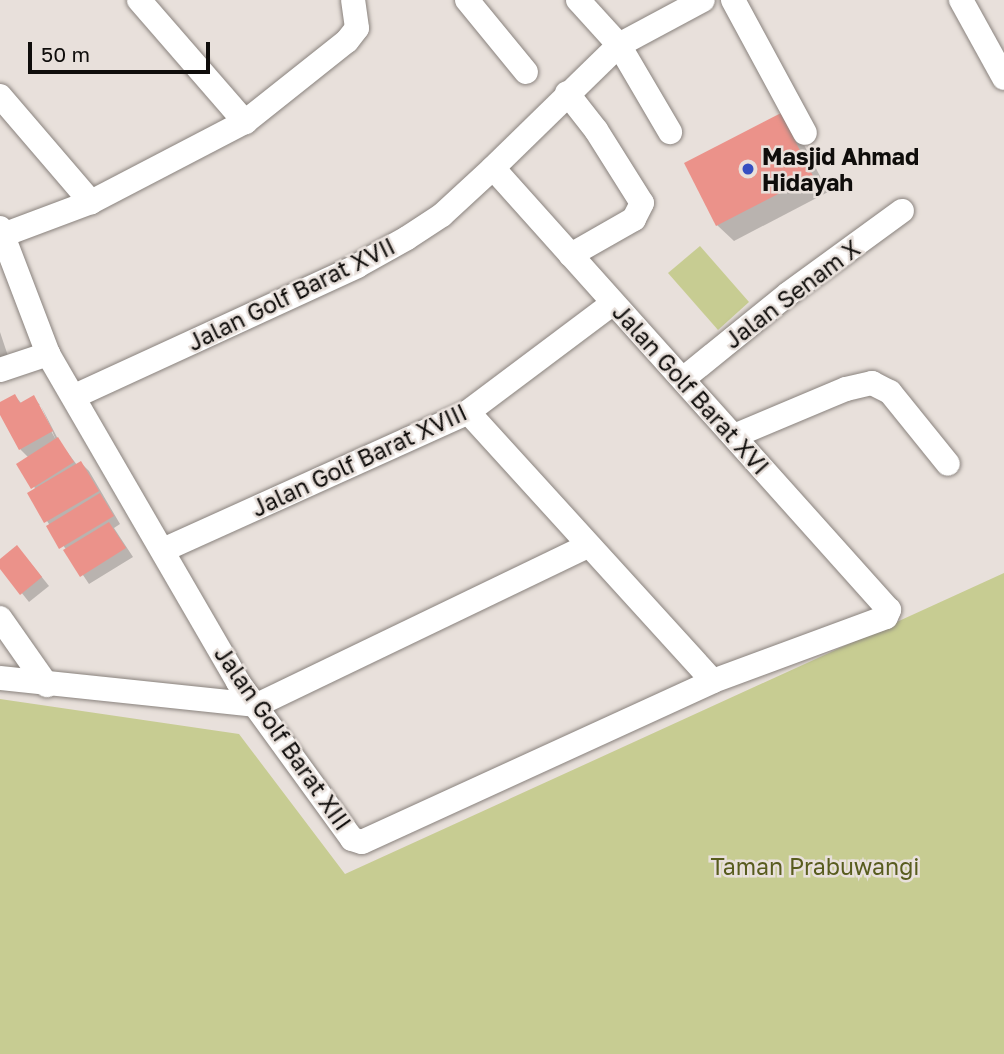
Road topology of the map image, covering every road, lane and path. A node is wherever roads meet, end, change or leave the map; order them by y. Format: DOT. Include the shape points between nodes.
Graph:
graph roads {
  1 [pos="139,0"];
  2 [pos="353,0"];
  3 [pos="467,0"];
  4 [pos="578,0"];
  5 [pos="703,0"];
  6 [pos="733,0"];
  7 [pos="961,0"];
  8 [pos="619,44"];
  9 [pos="526,72"];
  10 [pos="1004,78"];
  11 [pos="567,93"];
  12 [pos="0,96"];
  13 [pos="245,122"];
  14 [pos="670,132"];
  15 [pos="805,133"];
  16 [pos="493,168"];
  17 [pos="92,202"];
  18 [pos="902,211"];
  19 [pos="1,232"];
  20 [pos="571,255"];
  21 [pos="613,303"];
  22 [pos="48,354"];
  23 [pos="0,370"];
  24 [pos="683,379"];
  25 [pos="75,396"];
  26 [pos="468,412"];
  27 [pos="734,436"];
  28 [pos="947,464"];
  29 [pos="587,546"];
  30 [pos="163,550"];
  31 [pos="890,610"];
  32 [pos="0,618"];
  33 [pos="0,678"];
  34 [pos="713,681"];
  35 [pos="47,685"];
  36 [pos="257,705"];
  1 -- 13 [label="street"];
  2 -- 13 [label="street" via="357,28 332,54"];
  3 -- 9 [label="street"];
  4 -- 8 [label="street"];
  5 -- 8 [label="street, Jalan Golf Barat XVII"];
  6 -- 15 [label="street"];
  7 -- 10 [label="street"];
  8 -- 11 [label="street, Jalan Golf Barat XVII"];
  8 -- 14 [label="street"];
  11 -- 16 [label="street, Jalan Golf Barat XVII"];
  11 -- 20 [label="street" via="642,203 634,219"];
  12 -- 17 [label="street"];
  13 -- 17 [label="street"];
  16 -- 20 [label="street, Jalan Golf Barat XVI"];
  16 -- 25 [label="street, Jalan Golf Barat XVII" via="442,215 383,253"];
  17 -- 19 [label="street"];
  18 -- 24 [label="street, Jalan Senam X" via="788,294"];
  19 -- 22 [label="street, Jalan Golf Barat XIII"];
  20 -- 21 [label="street, Jalan Golf Barat XVI"];
  21 -- 24 [label="street, Jalan Golf Barat XVI"];
  21 -- 26 [label="street, Jalan Golf Barat XVIII"];
  22 -- 23 [label="street"];
  22 -- 25 [label="street, Jalan Golf Barat XIII"];
  24 -- 27 [label="street, Jalan Golf Barat XVI"];
  25 -- 30 [label="street, Jalan Golf Barat XIII"];
  26 -- 29 [label="street"];
  26 -- 30 [label="street, Jalan Golf Barat XVIII"];
  27 -- 28 [label="street" via="846,389 872,383 890,392"];
  27 -- 31 [label="street, Jalan Golf Barat XVI"];
  29 -- 34 [label="street"];
  29 -- 36 [label="street"];
  30 -- 36 [label="street, Jalan Golf Barat XIII" via="238,682"];
  31 -- 34 [label="street, Jalan Golf Barat XIII" via="886,617"];
  32 -- 35 [label="street"];
  33 -- 35 [label="street"];
  34 -- 36 [label="street, Jalan Golf Barat XIII" via="362,842 352,839"];
  35 -- 36 [label="street"];
}
